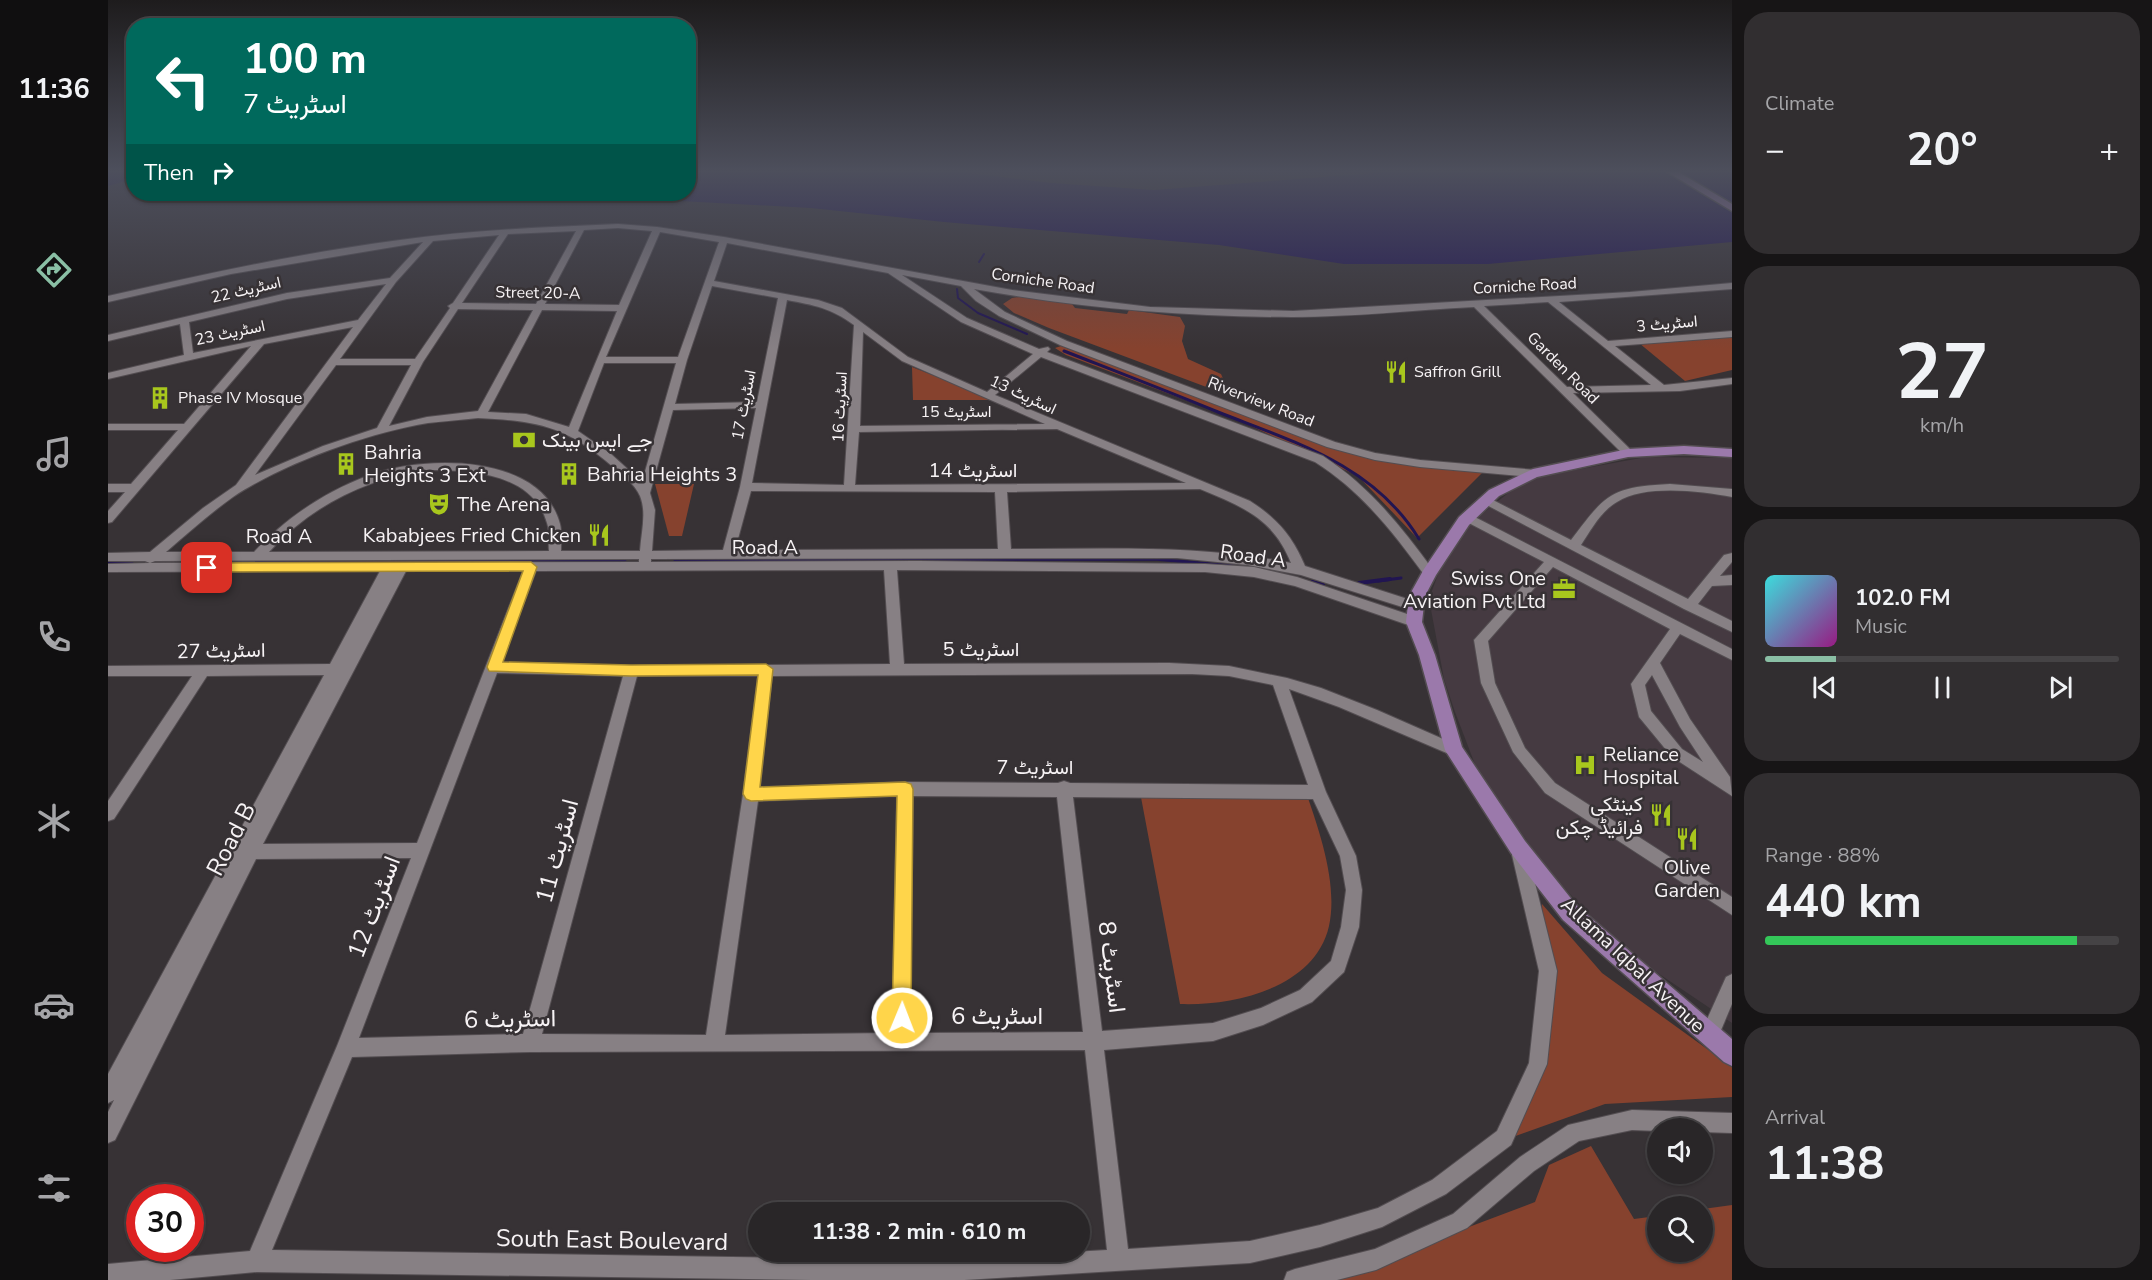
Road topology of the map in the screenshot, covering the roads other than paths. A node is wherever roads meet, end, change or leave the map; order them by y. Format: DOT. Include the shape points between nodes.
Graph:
graph roads {
  1 [pos="657,229"];
  2 [pos="540,230"];
  3 [pos="580,230"];
  4 [pos="661,230"];
  5 [pos="505,232"];
  6 [pos="431,238"];
  7 [pos="724,240"];
  8 [pos="883,267"];
  9 [pos="393,280"];
  10 [pos="943,281"];
  11 [pos="710,283"];
  12 [pos="964,284"];
  13 [pos="1732,286"];
  14 [pos="1012,293"];
  15 [pos="783,296"];
  16 [pos="108,299"];
  17 [pos="1551,300"];
  18 [pos="942,304"];
  19 [pos="1477,304"];
  20 [pos="453,306"];
  21 [pos="993,307"];
  22 [pos="537,308"];
  23 [pos="622,308"];
  24 [pos="184,320"];
  25 [pos="360,323"];
  26 [pos="858,326"];
  27 [pos="1732,334"];
  28 [pos="108,338"];
  29 [pos="1058,340"];
  30 [pos="260,342"];
  31 [pos="1605,344"];
  32 [pos="1040,353"];
  33 [pos="189,357"];
  34 [pos="600,360"];
  35 [pos="682,360"];
  36 [pos="332,362"];
  37 [pos="418,362"];
  38 [pos="108,376"];
  39 [pos="1732,381"];
  40 [pos="1661,388"];
  41 [pos="1564,390"];
  42 [pos="988,395"];
  43 [pos="760,405"];
  44 [pos="668,407"];
  45 [pos="482,414"];
  46 [pos="108,427"];
  47 [pos="185,427"];
  48 [pos="1057,427"];
  49 [pos="382,429"];
  50 [pos="854,429"];
  51 [pos="573,430"];
  52 [pos="1628,453"];
  53 [pos="1732,453"];
  54 [pos="1533,473"];
  55 [pos="241,487"];
  56 [pos="746,487"];
  57 [pos="108,488"];
  58 [pos="134,488"];
  59 [pos="1201,488"];
  60 [pos="849,489"];
  61 [pos="1001,489"];
  62 [pos="645,491"];
  63 [pos="1732,493"];
  64 [pos="1485,501"];
  65 [pos="1467,517"];
  66 [pos="108,519"];
  67 [pos="1573,546"];
  68 [pos="728,554"];
  69 [pos="555,555"];
  70 [pos="1005,555"];
  71 [pos="258,556"];
  72 [pos="108,557"];
  73 [pos="152,557"];
  74 [pos="1732,557"];
  75 [pos="645,561"];
  76 [pos="1552,561"];
  77 [pos="890,565"];
  78 [pos="531,567"];
  79 [pos="108,568"];
  80 [pos="139,568"];
  81 [pos="395,568"];
  82 [pos="1300,570"];
  83 [pos="1429,573"];
  84 [pos="1732,580"];
  85 [pos="1708,582"];
  86 [pos="1689,606"];
  87 [pos="1415,614"];
  88 [pos="1679,626"];
  89 [pos="1732,627"];
  90 [pos="1732,655"];
  91 [pos="1653,663"];
  92 [pos="494,667"];
  93 [pos="897,668"];
  94 [pos="335,669"];
  95 [pos="766,669"];
  96 [pos="108,671"];
  97 [pos="203,671"];
  98 [pos="631,671"];
  99 [pos="1279,682"];
  100 [pos="1454,750"];
  101 [pos="1064,788"];
  102 [pos="1731,788"];
  103 [pos="905,789"];
  104 [pos="1318,792"];
  105 [pos="751,794"];
  106 [pos="114,796"];
  107 [pos="108,814"];
  108 [pos="1518,847"];
  109 [pos="421,850"];
  110 [pos="251,852"];
  111 [pos="1732,907"];
  112 [pos="1732,983"];
  113 [pos="1709,1035"];
  114 [pos="1095,1041"];
  115 [pos="901,1042"];
  116 [pos="530,1043"];
  117 [pos="714,1044"];
  118 [pos="346,1048"];
  119 [pos="1732,1054"];
  120 [pos="114,1070"];
  121 [pos="108,1094"];
  122 [pos="1732,1123"];
  123 [pos="108,1133"];
  124 [pos="1119,1260"];
  125 [pos="257,1262"];
  126 [pos="108,1275"];
  127 [pos="907,1275"];
  128 [pos="935,1275"];
  129 [pos="1295,1280"];
  1 -- 23 [label="street"];
  2 -- 5 [label="street, Corniche Road"];
  3 -- 22 [label="street"];
  4 -- 7 [label="street, Corniche Road"];
  5 -- 6 [label="street, Corniche Road"];
  5 -- 20 [label="street"];
  6 -- 9 [label="street"];
  6 -- 16 [label="street, Corniche Road" via="231,271"];
  7 -- 8 [label="street, Corniche Road"];
  7 -- 11 [label="street"];
  8 -- 10 [label="street, Corniche Road"];
  8 -- 18 [label="street, Riverview Road"];
  9 -- 24 [label="street, اسٹریٹ 22" via="287,296"];
  9 -- 25 [label="street"];
  10 -- 12 [label="street, Corniche Road"];
  10 -- 18 [label="street"];
  11 -- 15 [label="street, اسٹریٹ 13"];
  11 -- 35 [label="street"];
  12 -- 14 [label="street, Corniche Road"];
  12 -- 21 [label="street, Riverview Road"];
  13 -- 17 [label="street, Corniche Road"];
  14 -- 19 [label="street, Corniche Road" via="1150,310 1228,313 1293,314"];
  14 -- 21 [label="street" via="1003,293"];
  15 -- 26 [label="street, اسٹریٹ 13" via="838,310"];
  15 -- 43 [label="street, اسٹریٹ 17"];
  17 -- 19 [label="street, Corniche Road"];
  17 -- 31 [label="street"];
  18 -- 32 [label="street, Riverview Road" via="964,320"];
  19 -- 41 [label="street, Garden Road"];
  20 -- 22 [label="street, Street 20-A"];
  20 -- 37 [label="street"];
  21 -- 29 [label="street, Riverview Road"];
  22 -- 23 [label="street, Street 20-A"];
  22 -- 45 [label="street"];
  23 -- 34 [label="street"];
  24 -- 28 [label="street, اسٹریٹ 22"];
  24 -- 33 [label="street"];
  25 -- 30 [label="street, اسٹریٹ 23"];
  25 -- 36 [label="street"];
  26 -- 42 [label="street, اسٹریٹ 13" via="904,359"];
  26 -- 50 [label="street, اسٹریٹ 16"];
  27 -- 31 [label="street, اسٹریٹ 3"];
  29 -- 32 [label="street"];
  29 -- 54 [label="street, Riverview Road" via="1304,436 1353,451 1400,461"];
  30 -- 33 [label="street, اسٹریٹ 23"];
  30 -- 47 [label="street"];
  31 -- 40 [label="street"];
  32 -- 42 [label="street"];
  32 -- 83 [label="street, Riverview Road" via="1319,459 1361,489"];
  33 -- 38 [label="street, اسٹریٹ 23"];
  34 -- 35 [label="street"];
  34 -- 51 [label="street"];
  35 -- 44 [label="street"];
  36 -- 37 [label="street"];
  36 -- 55 [label="street"];
  37 -- 49 [label="street"];
  39 -- 40 [label="street"];
  40 -- 41 [label="street"];
  41 -- 52 [label="street, Garden Road"];
  42 -- 48 [label="street, اسٹریٹ 13"];
  43 -- 44 [label="street"];
  43 -- 56 [label="street, اسٹریٹ 17"];
  44 -- 62 [label="street"];
  45 -- 49 [label="street"];
  45 -- 51 [label="street" via="528,418"];
  46 -- 47 [label="street"];
  47 -- 58 [label="street"];
  48 -- 50 [label="street, اسٹریٹ 15"];
  48 -- 59 [label="street, اسٹریٹ 13"];
  49 -- 55 [label="street" via="291,463"];
  50 -- 60 [label="street, اسٹریٹ 16"];
  51 -- 62 [label="street" via="594,443"];
  52 -- 53 [label="main road"];
  52 -- 54 [label="main road"];
  54 -- 64 [label="main road"];
  55 -- 73 [label="street"];
  56 -- 60 [label="street, اسٹریٹ 14"];
  56 -- 68 [label="street, اسٹریٹ 17"];
  57 -- 58 [label="street"];
  58 -- 66 [label="street"];
  59 -- 61 [label="street, اسٹریٹ 14"];
  59 -- 82 [label="street, اسٹریٹ 13" via="1246,504 1273,520 1290,544"];
  60 -- 61 [label="street, اسٹریٹ 14"];
  61 -- 70 [label="street"];
  62 -- 75 [label="street" via="650,525"];
  63 -- 67 [label="street" via="1632,491 1611,499"];
  64 -- 65 [label="main road"];
  64 -- 67 [label="street"];
  65 -- 76 [label="street"];
  65 -- 83 [label="main road"];
  67 -- 86 [label="street"];
  68 -- 70 [label="street, Road A"];
  68 -- 75 [label="street, Road A"];
  69 -- 71 [label="street, Road A"];
  69 -- 71 [label="street" via="556,520 542,500 523,485 505,474 435,466 375,477 343,491 280,530"];
  69 -- 75 [label="street, Road A"];
  70 -- 82 [label="street, Road A" via="1159,553"];
  71 -- 73 [label="street, Road A"];
  72 -- 73 [label="street, Road A"];
  73 -- 80 [label="street"];
  74 -- 85 [label="street"];
  75 -- 77 [label="street, Road A"];
  75 -- 78 [label="street, Road A"];
  76 -- 88 [label="street"];
  76 -- 111 [label="street" via="1481,640 1488,683 1520,753 1550,788"];
  77 -- 87 [label="street, Road A" via="1254,572"];
  77 -- 93 [label="street"];
  78 -- 81 [label="street, Road A"];
  78 -- 92 [label="street, اسٹریٹ 12"];
  79 -- 80 [label="street, Road A"];
  80 -- 81 [label="street, Road A"];
  81 -- 94 [label="street, Road B"];
  81 -- 110 [label="street, Road B"];
  82 -- 87 [label="street, Road A" via="1351,584"];
  83 -- 87 [label="main road" via="1417,596"];
  84 -- 85 [label="street"];
  85 -- 86 [label="street"];
  86 -- 89 [label="street"];
  87 -- 100 [label="main road, Allama Iqbal Avenue"];
  88 -- 90 [label="street"];
  88 -- 91 [label="street"];
  91 -- 102 [label="street" via="1685,723"];
  91 -- 102 [label="street" via="1638,684 1644,713 1677,753"];
  92 -- 98 [label="street, اسٹریٹ 5"];
  92 -- 109 [label="street, اسٹریٹ 12"];
  93 -- 95 [label="street, اسٹریٹ 5"];
  93 -- 99 [label="street, اسٹریٹ 5" via="1169,668 1230,671"];
  94 -- 97 [label="street, اسٹریٹ 27"];
  94 -- 120 [label="street, Road B"];
  95 -- 98 [label="street, اسٹریٹ 5"];
  95 -- 105 [label="street"];
  96 -- 97 [label="street, اسٹریٹ 27"];
  97 -- 106 [label="street"];
  98 -- 116 [label="street, اسٹریٹ 11"];
  99 -- 100 [label="street, اسٹریٹ 5" via="1366,711"];
  99 -- 104 [label="street, اسٹریٹ 6"];
  100 -- 108 [label="main road, Allama Iqbal Avenue"];
  101 -- 103 [label="street, اسٹریٹ 7"];
  101 -- 104 [label="street, اسٹریٹ 7"];
  101 -- 114 [label="street, اسٹریٹ 8"];
  103 -- 105 [label="street, اسٹریٹ 7"];
  103 -- 115 [label="street"];
  104 -- 114 [label="street, اسٹریٹ 6" via="1348,855 1354,890 1350,927 1338,966 1306,996 1223,1029"];
  105 -- 117 [label="street"];
  106 -- 107 [label="street"];
  108 -- 113 [label="main road, Allama Iqbal Avenue" via="1570,913"];
  108 -- 124 [label="street, South East Boulevard" via="1548,971 1538,1064 1504,1138 1439,1186 1382,1217 1250,1252"];
  109 -- 110 [label="street"];
  109 -- 118 [label="street, اسٹریٹ 12"];
  110 -- 123 [label="street, Road B"];
  112 -- 113 [label="street"];
  113 -- 119 [label="main road, Allama Iqbal Avenue"];
  114 -- 115 [label="street, اسٹریٹ 6"];
  114 -- 124 [label="street, اسٹریٹ 8"];
  115 -- 117 [label="street, اسٹریٹ 6"];
  116 -- 117 [label="street, اسٹریٹ 6"];
  116 -- 118 [label="street, اسٹریٹ 6"];
  118 -- 125 [label="street, اسٹریٹ 12"];
  120 -- 121 [label="street, Road B"];
  122 -- 129 [label="street" via="1632,1120 1575,1132 1527,1164 1460,1221 1376,1259"];
  124 -- 128 [label="street, South East Boulevard"];
  125 -- 126 [label="street, South East Boulevard"];
  125 -- 127 [label="street, South East Boulevard"];
  127 -- 128 [label="street, South East Boulevard"];
}
